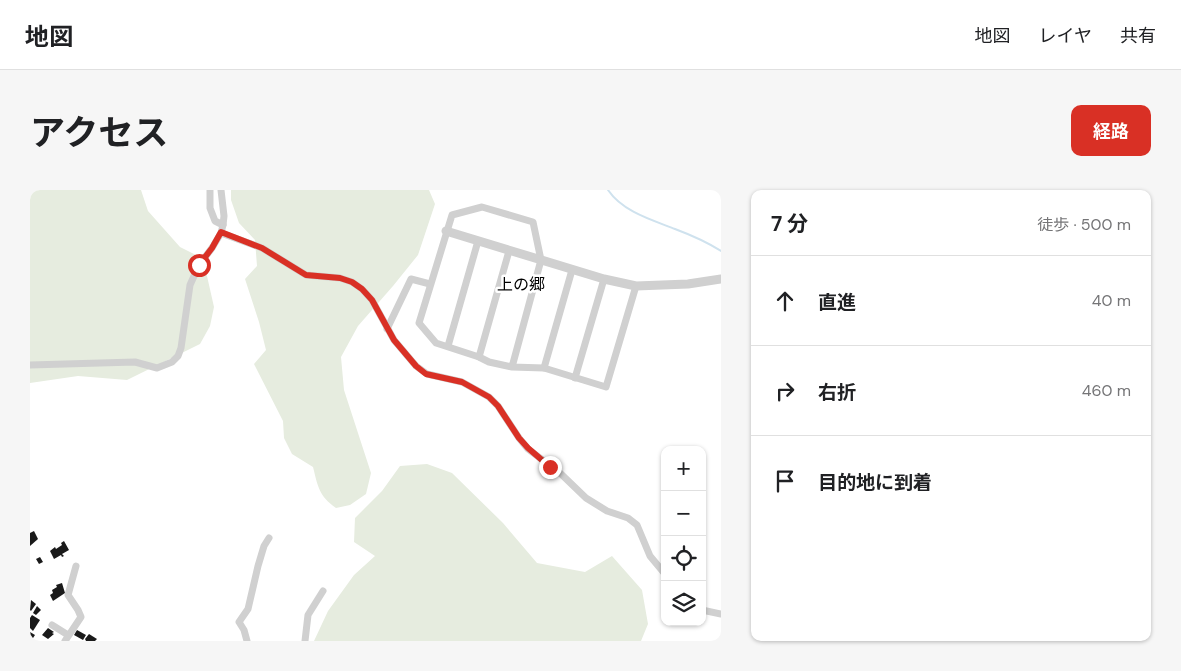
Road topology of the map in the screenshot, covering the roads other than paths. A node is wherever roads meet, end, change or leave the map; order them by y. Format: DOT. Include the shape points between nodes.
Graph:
graph roads {
  1 [pos="210,190"];
  2 [pos="221,190"];
  3 [pos="222,229"];
  4 [pos="446,232"];
  5 [pos="478,241"];
  6 [pos="510,251"];
  7 [pos="541,260"];
  8 [pos="572,270"];
  9 [pos="604,279"];
  10 [pos="721,279"];
  11 [pos="430,284"];
  12 [pos="636,286"];
  13 [pos="388,329"];
  14 [pos="448,346"];
  15 [pos="479,357"];
  16 [pos="30,365"];
  17 [pos="512,367"];
  18 [pos="544,368"];
  19 [pos="575,378"];
  20 [pos="269,538"];
  21 [pos="76,566"];
  22 [pos="661,569"];
  23 [pos="323,591"];
  24 [pos="706,611"];
  25 [pos="721,614"];
  26 [pos="52,625"];
  27 [pos="66,638"];
  28 [pos="247,641"];
  29 [pos="305,641"];
  1 -- 3 [label="street" via="214,221"];
  2 -- 3 [label="street"];
  3 -- 13 [label="street" via="262,248 306,275 352,282 372,300"];
  3 -- 16 [label="street" via="190,285 181,348 172,362 157,368 135,362"];
  4 -- 5 [label="street"];
  4 -- 7 [label="street" via="452,215 482,206 533,222"];
  4 -- 11 [label="street"];
  5 -- 6 [label="street"];
  5 -- 14 [label="street"];
  6 -- 7 [label="street"];
  6 -- 15 [label="street"];
  7 -- 8 [label="street"];
  7 -- 17 [label="street"];
  8 -- 9 [label="street"];
  8 -- 18 [label="street"];
  9 -- 12 [label="street"];
  9 -- 19 [label="street"];
  10 -- 12 [label="street"];
  11 -- 13 [label="street" via="411,279"];
  11 -- 14 [label="street" via="419,323 436,343"];
  12 -- 19 [label="street" via="606,387"];
  13 -- 22 [label="street" via="398,346 426,374 462,382 489,397 528,448 586,498 637,525 650,556"];
  14 -- 15 [label="street"];
  15 -- 17 [label="street"];
  17 -- 18 [label="street"];
  18 -- 19 [label="street"];
  20 -- 28 [label="street" via="258,566 248,609 239,622"];
  21 -- 27 [label="street" via="68,595 80,617"];
  23 -- 29 [label="street" via="308,616"];
  24 -- 25 [label="street"];
  26 -- 27 [label="street"];
}
